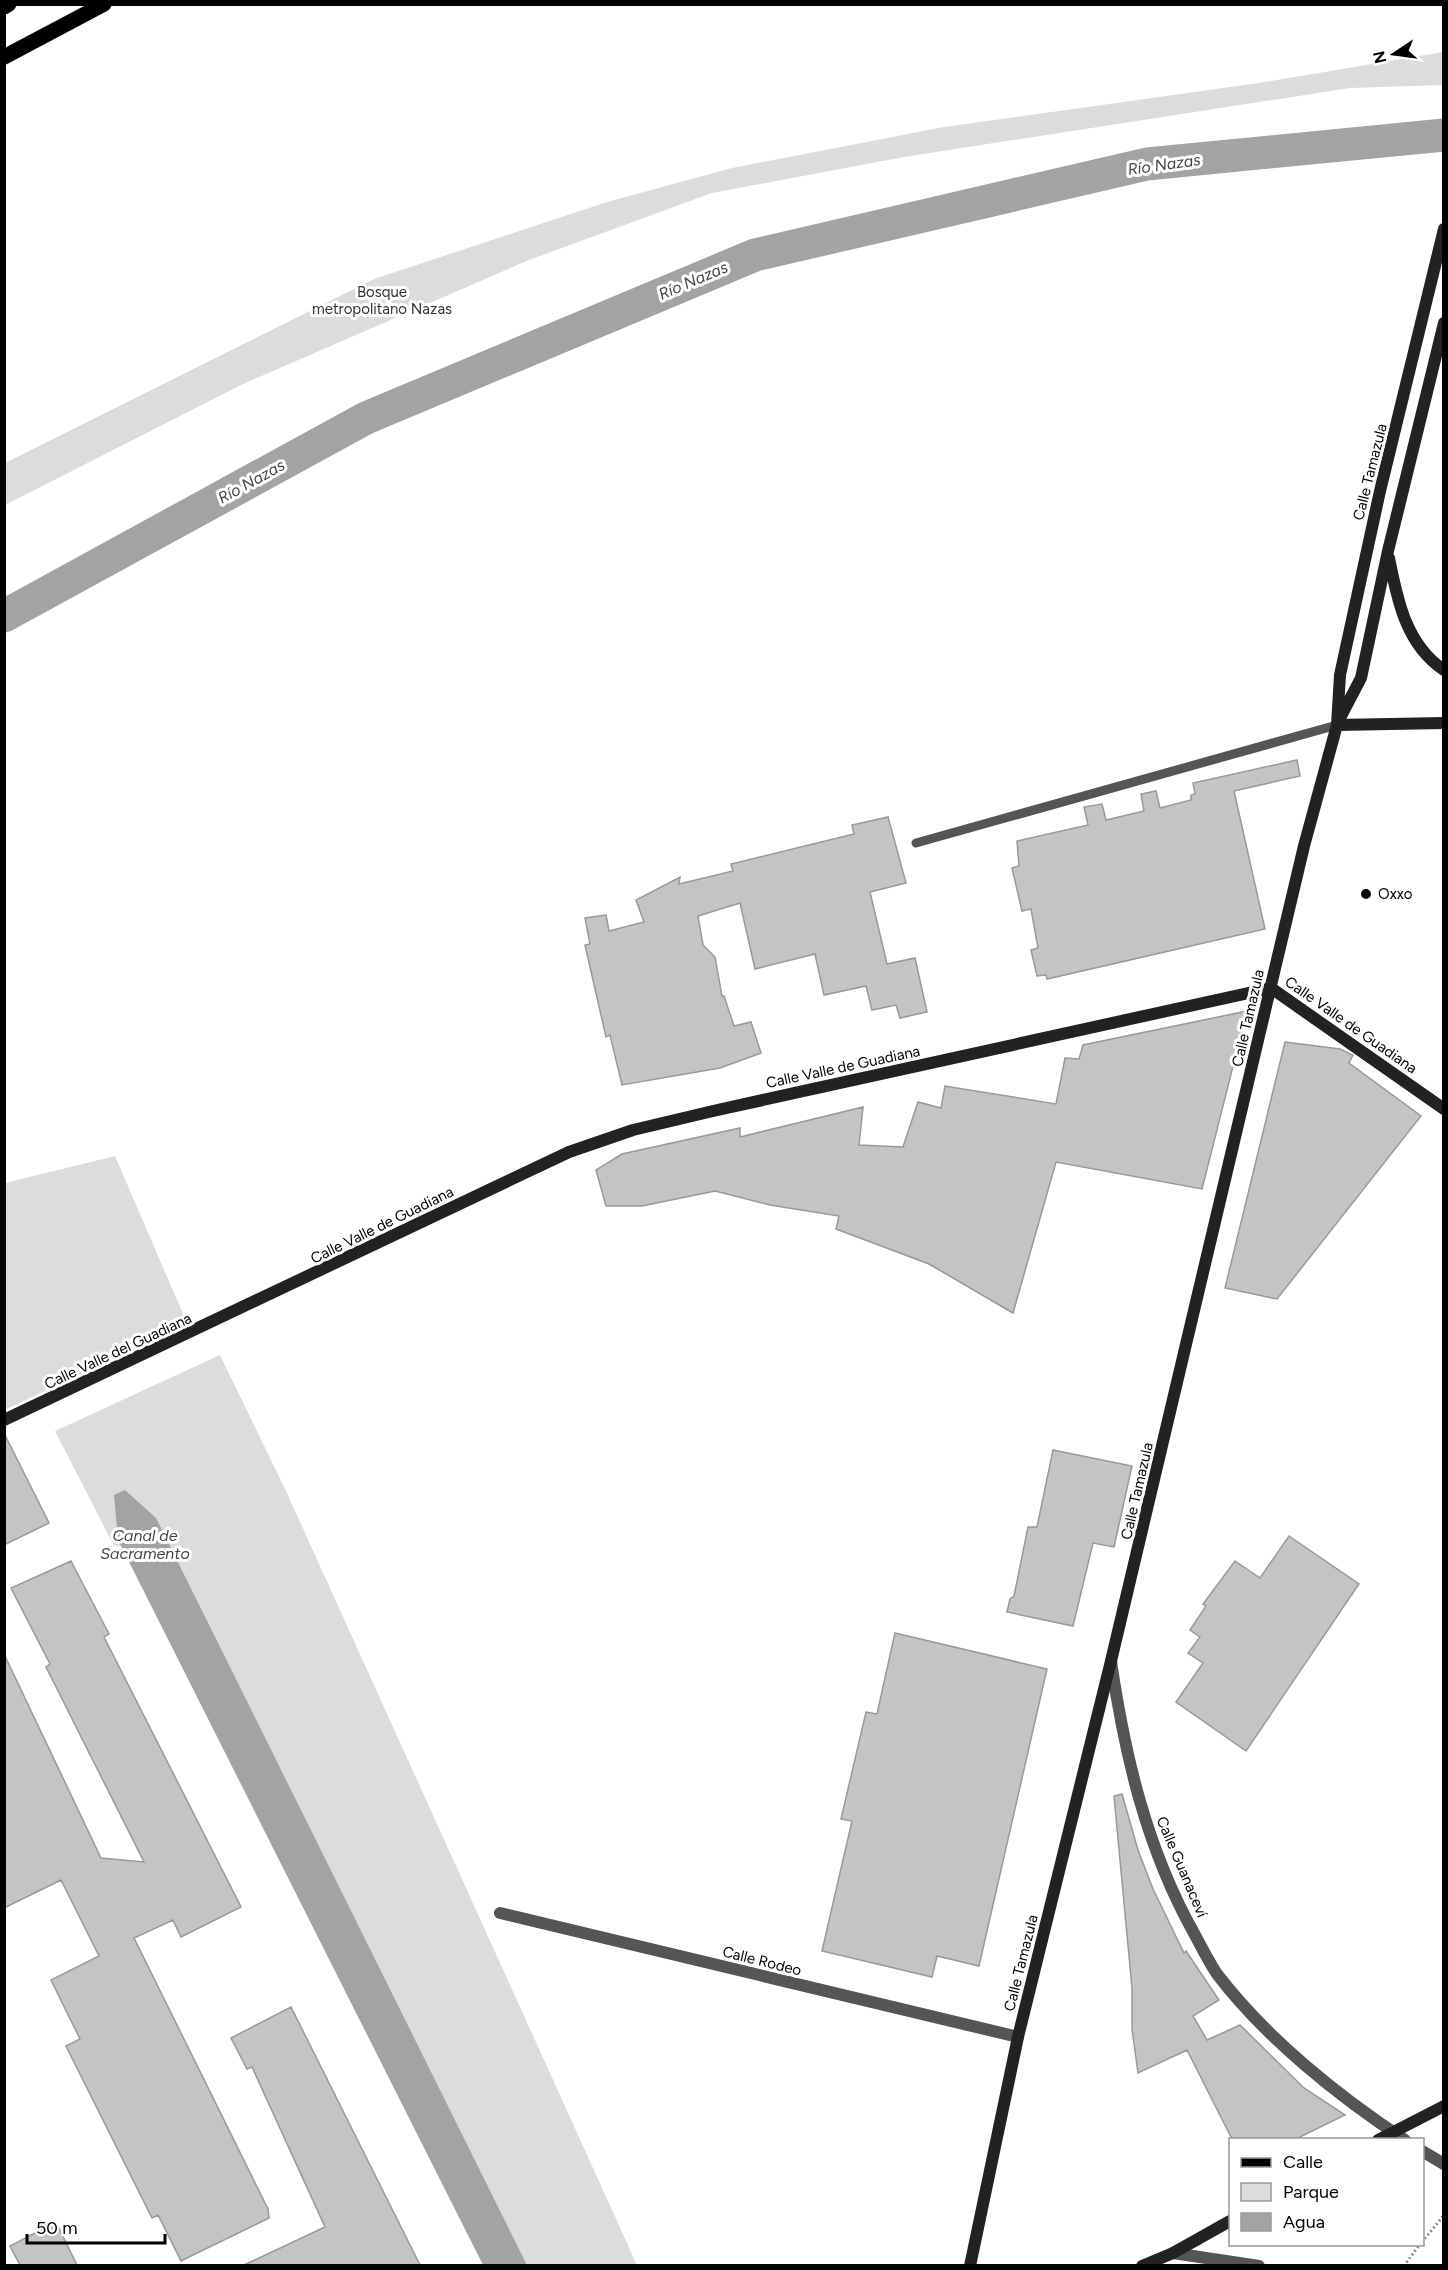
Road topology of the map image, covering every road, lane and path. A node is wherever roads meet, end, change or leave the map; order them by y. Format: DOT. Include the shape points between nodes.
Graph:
graph roads {
  1 [pos="9,4"];
  2 [pos="104,4"];
  3 [pos="4,7"];
  4 [pos="4,57"];
  5 [pos="1443,229"];
  6 [pos="1443,323"];
  7 [pos="1388,551"];
  8 [pos="1443,670"];
  9 [pos="1443,723"];
  10 [pos="1337,725"];
  11 [pos="916,843"];
  12 [pos="1271,988"];
  13 [pos="1443,1109"];
  14 [pos="244,1308"];
  15 [pos="4,1420"];
  16 [pos="1112,1661"];
  17 [pos="500,1913"];
  18 [pos="1018,2037"];
  19 [pos="1443,2106"];
  20 [pos="1392,2131"];
  21 [pos="1380,2138"];
  22 [pos="1403,2138"];
  23 [pos="1424,2152"];
  24 [pos="1443,2164"];
  25 [pos="1443,2215"];
  26 [pos="1229,2222"];
  27 [pos="1424,2239"];
  28 [pos="1419,2246"];
  29 [pos="1173,2253"];
  30 [pos="970,2265"];
  31 [pos="1142,2265"];
  32 [pos="1259,2265"];
  33 [pos="1404,2265"];
  1 -- 3 [label="main road"];
  2 -- 4 [label="main road"];
  5 -- 10 [label="main road, Calle Tamazula" via="1340,675"];
  6 -- 7 [label="main road, Calle Tamazula"];
  7 -- 8 [label="main road" via="1404,617 1422,650"];
  7 -- 10 [label="main road, Calle Tamazula" via="1360,678"];
  9 -- 10 [label="main road"];
  10 -- 11 [label="lane"];
  10 -- 12 [label="main road, Calle Tamazula"];
  12 -- 13 [label="main road, Calle Valle de Guadiana"];
  12 -- 14 [label="main road, Calle Valle de Guadiana" via="633,1130 569,1152"];
  12 -- 16 [label="main road, Calle Tamazula"];
  14 -- 15 [label="main road, Calle Valle del Guadiana"];
  16 -- 18 [label="main road, Calle Tamazula"];
  16 -- 20 [label="street, Calle Guanaceví" via="1121,1728 1156,1852 1179,1907 1216,1973 1258,2023 1290,2053"];
  17 -- 18 [label="street, Calle Rodeo"];
  18 -- 30 [label="main road, Calle Tamazula"];
  19 -- 20 [label="main road"];
  20 -- 21 [label="main road"];
  20 -- 22 [label="street, Calle Guanaceví"];
  23 -- 24 [label="street"];
  25 -- 27 [label="path"];
  26 -- 29 [label="main road"];
  28 -- 33 [label="path"];
  29 -- 31 [label="main road"];
  29 -- 32 [label="street"];
}
